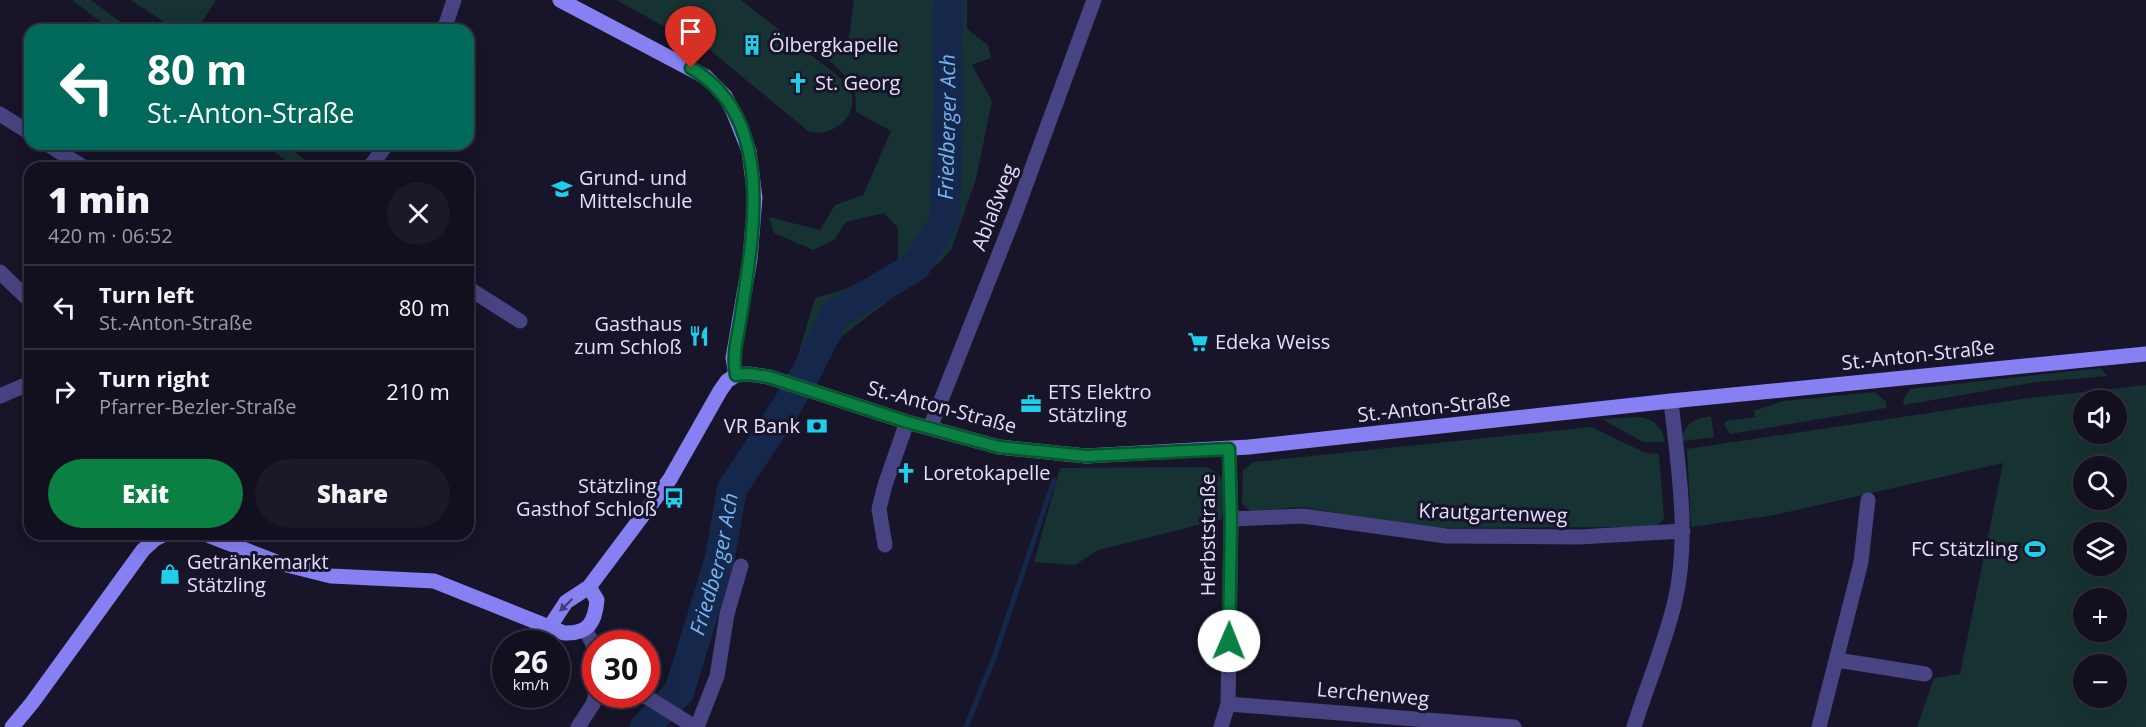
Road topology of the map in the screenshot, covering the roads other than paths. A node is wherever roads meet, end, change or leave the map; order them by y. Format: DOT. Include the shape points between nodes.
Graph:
graph roads {
  1 [pos="454,0"];
  2 [pos="560,0"];
  3 [pos="1094,0"];
  4 [pos="446,24"];
  5 [pos="0,114"];
  6 [pos="24,129"];
  7 [pos="56,150"];
  8 [pos="76,162"];
  9 [pos="0,272"];
  10 [pos="474,292"];
  11 [pos="24,295"];
  12 [pos="520,321"];
  13 [pos="2146,354"];
  14 [pos="736,375"];
  15 [pos="24,386"];
  16 [pos="0,396"];
  17 [pos="1671,401"];
  18 [pos="907,422"];
  19 [pos="930,428"];
  20 [pos="1229,449"];
  21 [pos="1868,500"];
  22 [pos="1231,519"];
  23 [pos="1683,531"];
  24 [pos="157,540"];
  25 [pos="220,540"];
  26 [pos="885,545"];
  27 [pos="741,566"];
  28 [pos="589,587"];
  29 [pos="549,628"];
  30 [pos="585,629"];
  31 [pos="1837,660"];
  32 [pos="1924,674"];
  33 [pos="1228,704"];
  34 [pos="660,705"];
  35 [pos="588,708"];
  36 [pos="14,726"];
  37 [pos="578,727"];
  38 [pos="696,727"];
  39 [pos="1221,727"];
  40 [pos="1514,727"];
  41 [pos="1634,727"];
  42 [pos="1820,727"];
  1 -- 4 [label="street"];
  2 -- 14 [label="street" via="706,77 733,111 749,150 755,198 750,259 733,358"];
  3 -- 19 [label="street, Ablaßweg"];
  5 -- 6 [label="street"];
  7 -- 8 [label="street"];
  9 -- 11 [label="street"];
  10 -- 12 [label="street"];
  13 -- 17 [label="street, St.-Anton-Straße"];
  14 -- 18 [label="street, St.-Anton-Straße" via="788,383"];
  14 -- 28 [label="street" via="720,391 670,479"];
  15 -- 16 [label="street"];
  17 -- 20 [label="street, St.-Anton-Straße"];
  17 -- 23 [label="street"];
  18 -- 19 [label="street, St.-Anton-Straße"];
  18 -- 26 [label="street" via="879,509"];
  19 -- 20 [label="street, St.-Anton-Straße" via="999,447 1086,456"];
  20 -- 22 [label="street, Herbststraße"];
  21 -- 31 [label="street" via="1861,562"];
  22 -- 23 [label="street, Krautgartenweg" via="1302,516 1446,536 1579,537"];
  22 -- 33 [label="street, Herbststraße"];
  23 -- 41 [label="street" via="1675,601"];
  24 -- 36 [label="street" via="143,550"];
  25 -- 29 [label="street" via="279,563 331,576 434,581"];
  27 -- 38 [label="street" via="727,614 717,676"];
  28 -- 29 [label="street, one-way" via="566,603"];
  28 -- 30 [label="street" via="597,600 593,620"];
  29 -- 30 [label="street" via="564,633"];
  31 -- 32 [label="street"];
  31 -- 42 [label="street"];
  33 -- 39 [label="street, Herbststraße"];
  33 -- 40 [label="street, Lerchenweg"];
  34 -- 38 [label="street"];
  35 -- 37 [label="street"];
}
